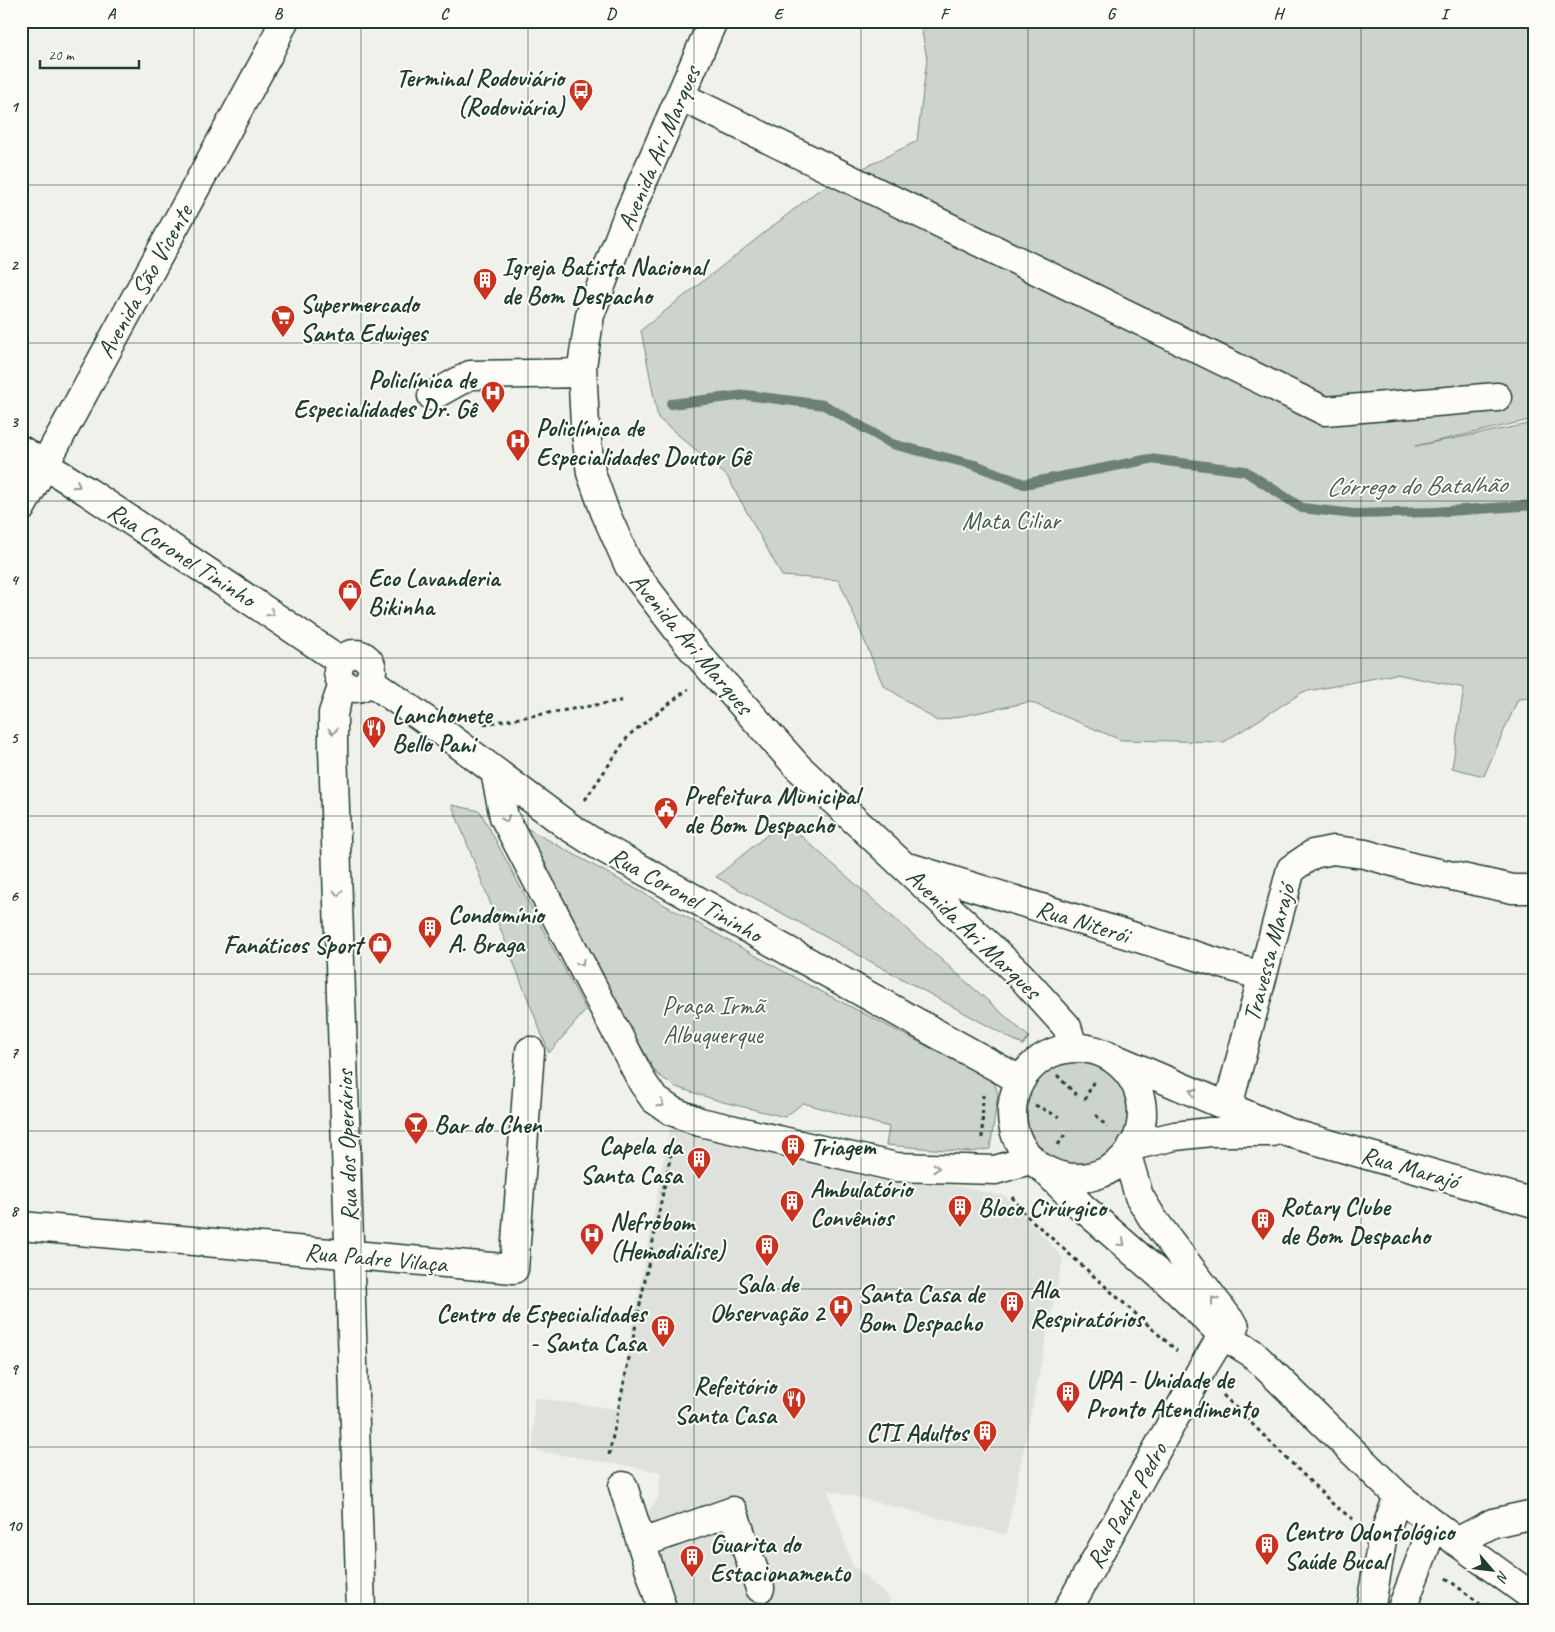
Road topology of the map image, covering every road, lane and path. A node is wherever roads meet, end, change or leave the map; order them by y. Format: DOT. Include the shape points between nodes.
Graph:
graph roads {
  1 [pos="284,21"];
  2 [pos="301,21"];
  3 [pos="713,21"];
  4 [pos="268,55"];
  5 [pos="680,96"];
  6 [pos="582,373"];
  7 [pos="432,396"];
  8 [pos="1497,397"];
  9 [pos="21,450"];
  10 [pos="45,464"];
  11 [pos="21,508"];
  12 [pos="711,670"];
  13 [pos="342,672"];
  14 [pos="625,700"];
  15 [pos="441,731"];
  16 [pos="495,772"];
  17 [pos="568,826"];
  18 [pos="905,865"];
  19 [pos="1534,889"];
  20 [pos="1261,976"];
  21 [pos="1073,1047"];
  22 [pos="530,1051"];
  23 [pos="1114,1058"];
  24 [pos="1054,1071"];
  25 [pos="983,1090"];
  26 [pos="1024,1091"];
  27 [pos="1079,1098"];
  28 [pos="1228,1106"];
  29 [pos="679,1114"];
  30 [pos="1058,1117"];
  31 [pos="1286,1132"];
  32 [pos="1130,1150"];
  33 [pos="1039,1167"];
  34 [pos="995,1170"];
  35 [pos="1534,1203"];
  36 [pos="21,1226"];
  37 [pos="349,1254"];
  38 [pos="1228,1330"];
  39 [pos="1200,1372"];
  40 [pos="609,1455"];
  41 [pos="623,1486"];
  42 [pos="1398,1496"];
  43 [pos="1534,1514"];
  44 [pos="1434,1524"];
  45 [pos="1382,1540"];
  46 [pos="1457,1542"];
  47 [pos="642,1543"];
  48 [pos="1419,1562"];
  49 [pos="760,1588"];
  50 [pos="1534,1598"];
  51 [pos="361,1611"];
  52 [pos="663,1611"];
  53 [pos="1067,1611"];
  54 [pos="1370,1611"];
  55 [pos="1402,1611"];
  56 [pos="1490,1611"];
  1 -- 4 [label="street"];
  2 -- 4 [label="street"];
  3 -- 5 [label="street, Avenida Ari Marques"];
  4 -- 10 [label="street, Avenida São Vicente"];
  5 -- 6 [label="street, Avenida Ari Marques" via="626,220 590,316"];
  5 -- 8 [label="street" via="1325,411"];
  6 -- 7 [label="street" via="470,375"];
  6 -- 12 [label="street, Avenida Ari Marques" via="591,473 605,512 629,566"];
  9 -- 10 [label="street, Rua Coronel Tininho"];
  10 -- 11 [label="street, Avenida São Vicente"];
  10 -- 13 [label="street, Rua Coronel Tininho, one-way"];
  12 -- 17 [label="path" via="629,735"];
  12 -- 18 [label="street, Avenida Ari Marques" via="798,767"];
  13 -- 15 [label="street, Rua Coronel Tininho" via="349,655 363,656 370,662 369,680"];
  13 -- 37 [label="street, Rua dos Operários, one-way" via="333,713"];
  14 -- 15 [label="path"];
  15 -- 16 [label="street, Rua Coronel Tininho"];
  16 -- 17 [label="street, Rua Coronel Tininho"];
  16 -- 29 [label="street, one-way" via="504,817 643,1083 654,1099"];
  17 -- 26 [label="street, Rua Coronel Tininho"];
  18 -- 20 [label="street, Rua Niterói"];
  18 -- 21 [label="street, Avenida Ari Marques" via="1019,974 1066,1027"];
  19 -- 20 [label="street, Travessa Marajó" via="1513,889 1365,854 1333,850 1313,854 1291,869"];
  20 -- 28 [label="street, Travessa Marajó"];
  21 -- 23 [label="street" via="1094,1049"];
  21 -- 26 [label="street" via="1052,1052 1033,1064"];
  22 -- 37 [label="street, Rua Padre Vilaça" via="514,1269"];
  28 -- 23 [label="street, Rua Marajó, one-way"];
  23 -- 32 [label="street" via="1129,1073 1140,1092 1142,1114 1138,1135"];
  24 -- 27 [label="path"];
  25 -- 34 [label="path" via="982,1141"];
  26 -- 30 [label="path"];
  26 -- 33 [label="street" via="1012,1100 1011,1122 1018,1143"];
  28 -- 31 [label="street, Rua Marajó"];
  29 -- 34 [label="street, one-way" via="700,1122 896,1168"];
  29 -- 40 [label="path"];
  31 -- 32 [label="street, Rua Marajó" via="1238,1130 1174,1136"];
  31 -- 35 [label="street, Rua Marajó"];
  32 -- 33 [label="street" via="1111,1169 1091,1177 1070,1179"];
  38 -- 32 [label="street, one-way" via="1139,1196"];
  33 -- 34 [label="street"];
  33 -- 38 [label="street, one-way" via="1169,1283"];
  34 -- 39 [label="path" via="1027,1216"];
  36 -- 37 [label="street, Rua Padre Vilaça"];
  37 -- 51 [label="street, Rua dos Operários"];
  38 -- 39 [label="street, Rua Padre Pedro"];
  38 -- 42 [label="street"];
  39 -- 45 [label="path" via="1336,1507"];
  39 -- 53 [label="street, Rua Padre Pedro"];
  41 -- 47 [label="street"];
  42 -- 44 [label="street"];
  42 -- 45 [label="street"];
  43 -- 46 [label="street" via="1493,1523"];
  44 -- 46 [label="street"];
  44 -- 48 [label="street"];
  45 -- 54 [label="street"];
  46 -- 50 [label="street"];
  47 -- 49 [label="street" via="733,1512"];
  47 -- 52 [label="street"];
  48 -- 55 [label="street"];
  48 -- 56 [label="path" via="1444,1576"];
}
